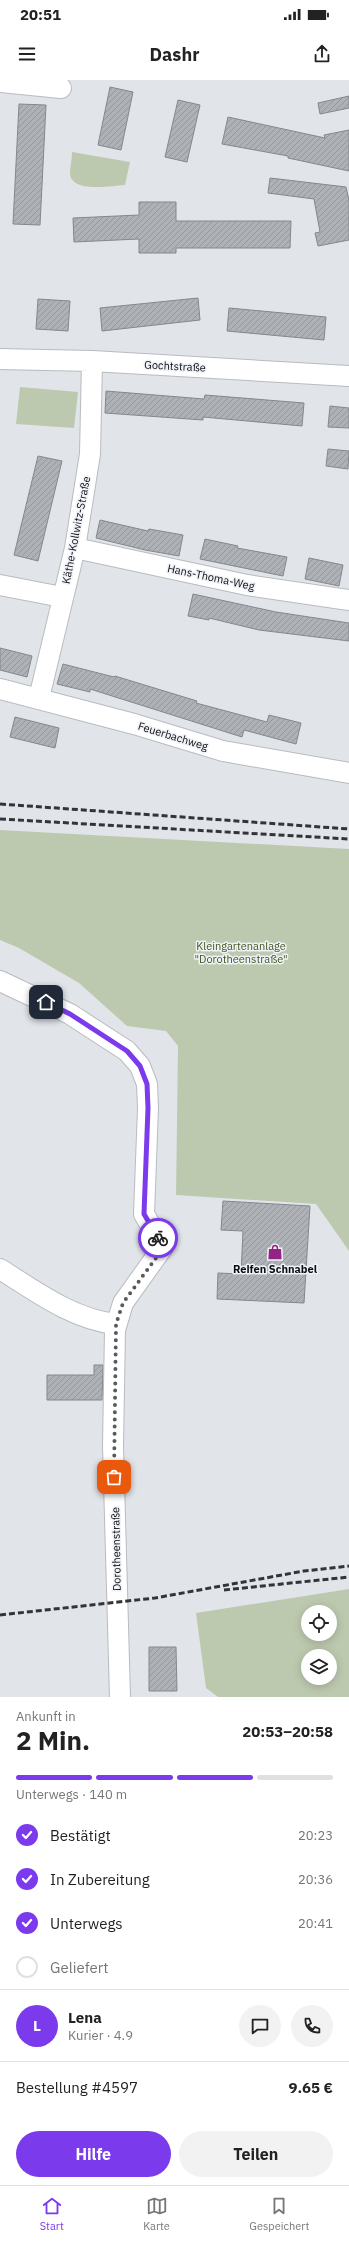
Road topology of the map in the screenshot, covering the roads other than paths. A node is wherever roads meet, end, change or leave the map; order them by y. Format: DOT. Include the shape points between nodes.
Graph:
graph roads {
  1 [pos="0,82"];
  2 [pos="61,88"];
  3 [pos="0,359"];
  4 [pos="92,361"];
  5 [pos="349,376"];
  6 [pos="74,548"];
  7 [pos="0,585"];
  8 [pos="62,597"];
  9 [pos="349,600"];
  10 [pos="0,689"];
  11 [pos="39,698"];
  12 [pos="349,773"];
  13 [pos="0,980"];
  14 [pos="0,1269"];
  15 [pos="116,1324"];
  16 [pos="120,1697"];
  1 -- 2 [label="street"];
  3 -- 4 [label="street, Gochtstraße"];
  4 -- 5 [label="street, Gochtstraße"];
  4 -- 6 [label="street, Käthe-Kollwitz-Straße" via="90,454"];
  6 -- 8 [label="street, Käthe-Kollwitz-Straße"];
  6 -- 9 [label="street, Hans-Thoma-Weg" via="247,585"];
  7 -- 8 [label="street"];
  8 -- 11 [label="street, Käthe-Kollwitz-Straße"];
  10 -- 11 [label="street, Feuerbachweg"];
  11 -- 12 [label="street, Feuerbachweg" via="223,751"];
  13 -- 15 [label="street, Dorotheenstraße" via="70,1014 127,1051 140,1066 147,1084 144,1214 164,1247 123,1303"];
  14 -- 15 [label="street" via="74,1312 98,1322"];
  15 -- 16 [label="street, Dorotheenstraße" via="113,1446"];
}
